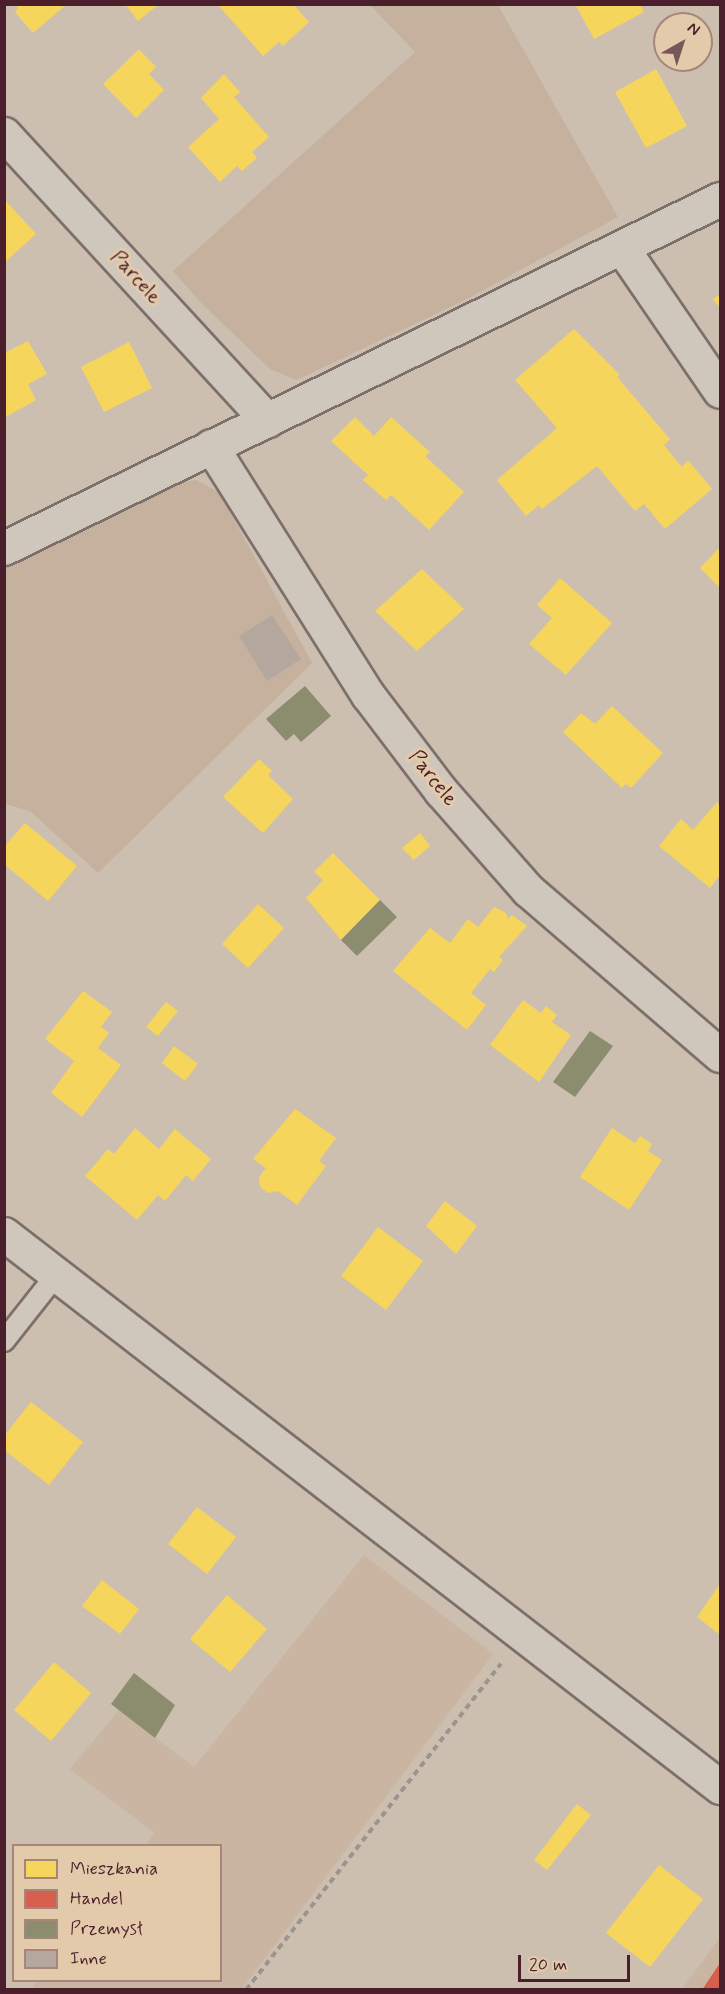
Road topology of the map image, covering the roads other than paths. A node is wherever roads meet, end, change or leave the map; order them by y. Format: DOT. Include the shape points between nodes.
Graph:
graph roads {
  1 [pos="4,134"];
  2 [pos="720,200"];
  3 [pos="621,248"];
  4 [pos="720,391"];
  5 [pos="267,420"];
  6 [pos="211,446"];
  7 [pos="4,548"];
  8 [pos="720,1055"];
  9 [pos="4,1234"];
  10 [pos="57,1274"];
  11 [pos="4,1341"];
  12 [pos="720,1787"];
  1 -- 5 [label="street, Parcele"];
  2 -- 3 [label="street"];
  3 -- 4 [label="street"];
  3 -- 5 [label="street"];
  5 -- 6 [label="street"];
  6 -- 7 [label="street"];
  6 -- 8 [label="street, Parcele" via="368,695 441,791 528,890"];
  9 -- 10 [label="street"];
  10 -- 11 [label="lane"];
  10 -- 12 [label="street"];
}
